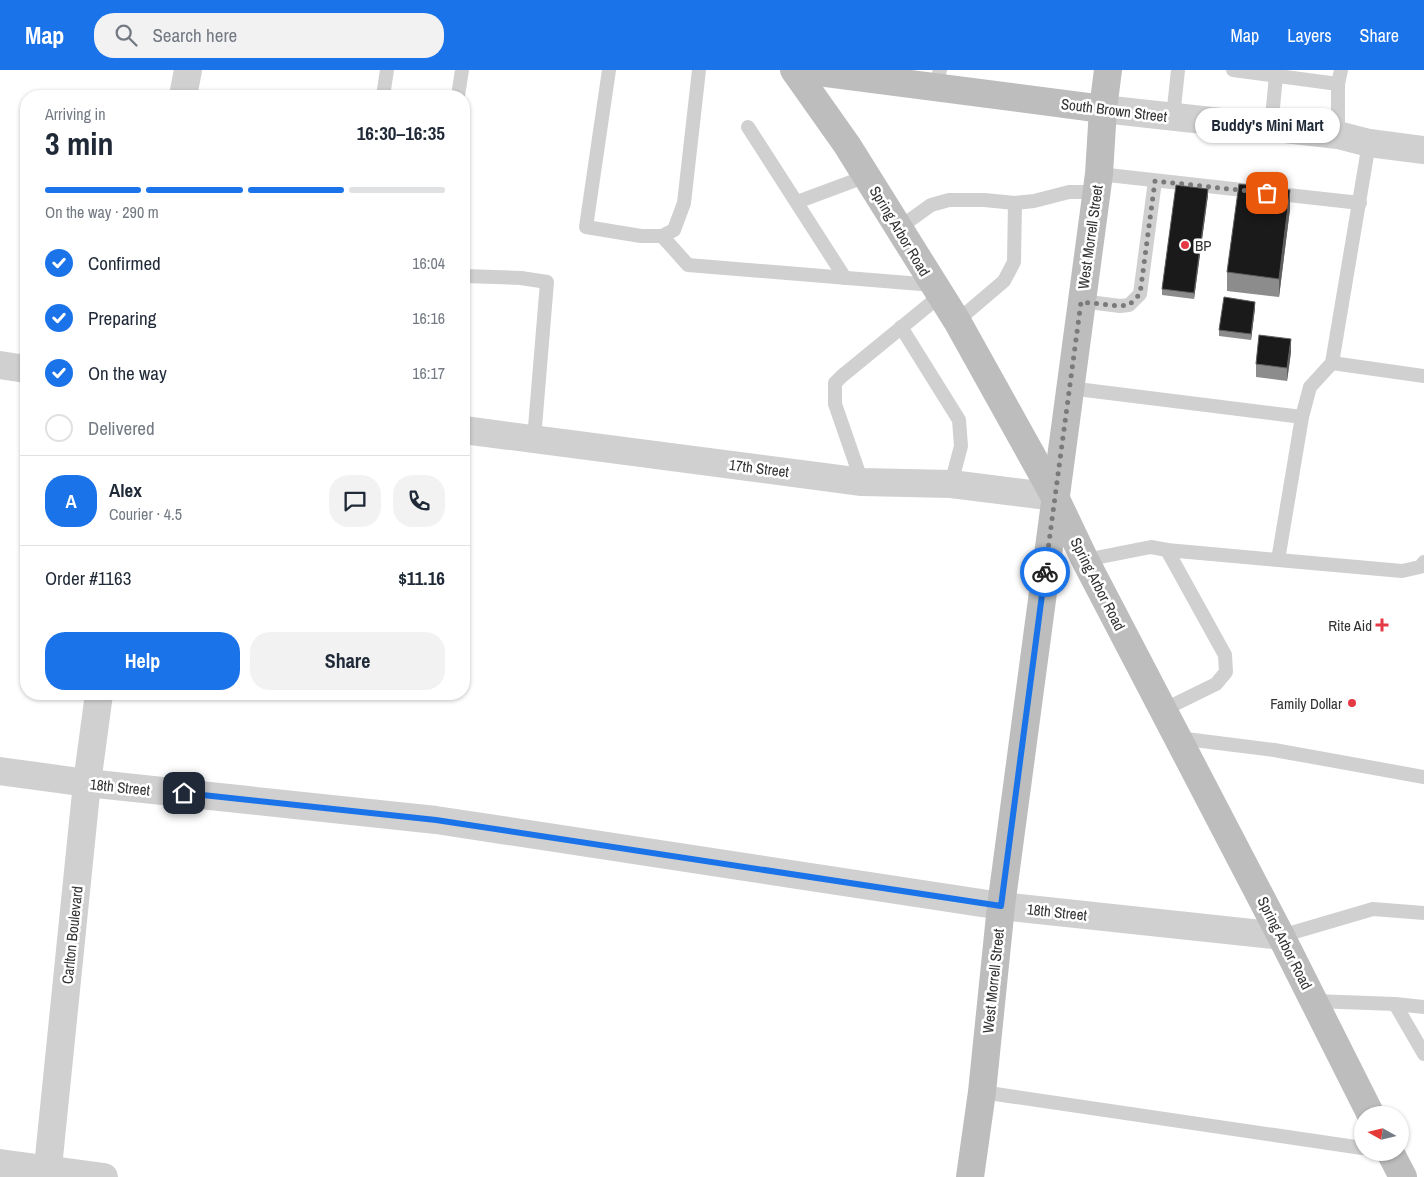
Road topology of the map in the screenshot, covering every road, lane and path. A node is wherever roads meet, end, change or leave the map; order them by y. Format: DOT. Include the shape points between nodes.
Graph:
graph roads {
  1 [pos="188,70"];
  2 [pos="387,70"];
  3 [pos="462,70"];
  4 [pos="609,70"];
  5 [pos="699,70"];
  6 [pos="1108,70"];
  7 [pos="1178,70"];
  8 [pos="1233,70"];
  9 [pos="809,71"];
  10 [pos="886,76"];
  11 [pos="1276,76"];
  12 [pos="1340,77"];
  13 [pos="937,79"];
  14 [pos="185,90"];
  15 [pos="384,90"];
  16 [pos="459,90"];
  17 [pos="1103,109"];
  18 [pos="1173,117"];
  19 [pos="748,127"];
  20 [pos="1271,128"];
  21 [pos="1338,135"];
  22 [pos="1369,143"];
  23 [pos="1424,150"];
  24 [pos="867,176"];
  25 [pos="1155,181"];
  26 [pos="1097,183"];
  27 [pos="797,202"];
  28 [pos="1015,203"];
  29 [pos="1360,203"];
  30 [pos="899,228"];
  31 [pos="662,236"];
  32 [pos="470,276"];
  33 [pos="845,278"];
  34 [pos="937,290"];
  35 [pos="1081,302"];
  36 [pos="957,321"];
  37 [pos="902,327"];
  38 [pos="1332,363"];
  39 [pos="0,365"];
  40 [pos="20,368"];
  41 [pos="1424,376"];
  42 [pos="1069,388"];
  43 [pos="1302,417"];
  44 [pos="470,431"];
  45 [pos="534,439"];
  46 [pos="862,482"];
  47 [pos="951,484"];
  48 [pos="1055,497"];
  49 [pos="1167,550"];
  50 [pos="1085,560"];
  51 [pos="1278,560"];
  52 [pos="1424,562"];
  53 [pos="98,700"];
  54 [pos="1163,710"];
  55 [pos="1178,738"];
  56 [pos="0,771"];
  57 [pos="1424,777"];
  58 [pos="87,783"];
  59 [pos="1001,906"];
  60 [pos="1424,913"];
  61 [pos="1281,936"];
  62 [pos="1314,1001"];
  63 [pos="1395,1004"];
  64 [pos="1424,1008"];
  65 [pos="1424,1054"];
  66 [pos="982,1092"];
  67 [pos="1366,1106"];
  68 [pos="1354,1147"];
  69 [pos="1395,1161"];
  70 [pos="0,1163"];
  71 [pos="48,1173"];
  72 [pos="104,1177"];
  73 [pos="970,1177"];
  74 [pos="1403,1177"];
  1 -- 14 [label="street"];
  2 -- 15 [label="lane"];
  3 -- 16 [label="lane"];
  4 -- 31 [label="lane" via="586,227"];
  5 -- 31 [label="lane" via="684,203 674,230"];
  6 -- 17 [label="street, West Morrell Street"];
  7 -- 18 [label="lane"];
  8 -- 11 [label="lane"];
  9 -- 10 [label="street, South Brown Street"];
  9 -- 24 [label="street, Spring Arbor Road"];
  10 -- 13 [label="street, South Brown Street"];
  11 -- 12 [label="lane"];
  11 -- 20 [label="lane"];
  12 -- 21 [label="lane"];
  13 -- 17 [label="street, South Brown Street"];
  17 -- 18 [label="street, South Brown Street"];
  17 -- 26 [label="street, West Morrell Street"];
  18 -- 20 [label="street, South Brown Street"];
  19 -- 27 [label="lane"];
  20 -- 21 [label="street, South Brown Street"];
  21 -- 22 [label="street, South Brown Street"];
  22 -- 23 [label="street, South Brown Street"];
  22 -- 29 [label="lane"];
  24 -- 27 [label="lane"];
  24 -- 30 [label="street, Spring Arbor Road"];
  25 -- 26 [label="lane"];
  25 -- 29 [label="lane"];
  25 -- 35 [label="lane" via="1140,294 1129,305"];
  26 -- 28 [label="lane" via="1034,201"];
  26 -- 35 [label="street, West Morrell Street"];
  27 -- 33 [label="lane"];
  28 -- 30 [label="lane" via="948,200 931,205"];
  28 -- 36 [label="lane" via="1014,262 1004,281"];
  29 -- 38 [label="lane"];
  30 -- 34 [label="street, Spring Arbor Road"];
  31 -- 33 [label="lane" via="688,265"];
  32 -- 45 [label="lane" via="547,282"];
  33 -- 34 [label="lane"];
  34 -- 36 [label="street, Spring Arbor Road"];
  34 -- 37 [label="lane"];
  35 -- 42 [label="street, West Morrell Street"];
  36 -- 48 [label="street, Spring Arbor Road"];
  37 -- 46 [label="lane" via="835,383 835,404"];
  37 -- 47 [label="lane" via="960,420 962,446"];
  38 -- 41 [label="lane"];
  38 -- 43 [label="lane" via="1310,386"];
  39 -- 40 [label="street"];
  42 -- 43 [label="lane"];
  42 -- 48 [label="street, West Morrell Street"];
  43 -- 51 [label="lane"];
  44 -- 45 [label="street, 17th Street"];
  45 -- 46 [label="street, 17th Street"];
  46 -- 47 [label="street, 17th Street"];
  47 -- 48 [label="street, 17th Street"];
  48 -- 50 [label="street, Spring Arbor Road"];
  48 -- 59 [label="street, West Morrell Street"];
  49 -- 50 [label="lane" via="1151,547"];
  49 -- 51 [label="lane"];
  49 -- 54 [label="lane" via="1225,656 1226,672 1216,684"];
  50 -- 54 [label="street, Spring Arbor Road"];
  51 -- 52 [label="lane" via="1402,571 1420,567"];
  53 -- 58 [label="street, Carlton Boulevard"];
  54 -- 55 [label="street, Spring Arbor Road"];
  55 -- 57 [label="lane" via="1274,750"];
  55 -- 61 [label="street, Spring Arbor Road"];
  56 -- 58 [label="street, 18th Street"];
  58 -- 59 [label="street, 18th Street" via="436,820"];
  58 -- 71 [label="street, Carlton Boulevard"];
  59 -- 61 [label="street, 18th Street"];
  59 -- 66 [label="street, West Morrell Street"];
  60 -- 61 [label="lane" via="1373,909"];
  61 -- 62 [label="street, Spring Arbor Road"];
  62 -- 63 [label="lane"];
  62 -- 67 [label="street, Spring Arbor Road"];
  63 -- 64 [label="lane"];
  63 -- 65 [label="lane"];
  66 -- 68 [label="lane"];
  66 -- 73 [label="street, West Morrell Street"];
  69 -- 74 [label="street"];
  70 -- 71 [label="street"];
  71 -- 72 [label="street"];
}
